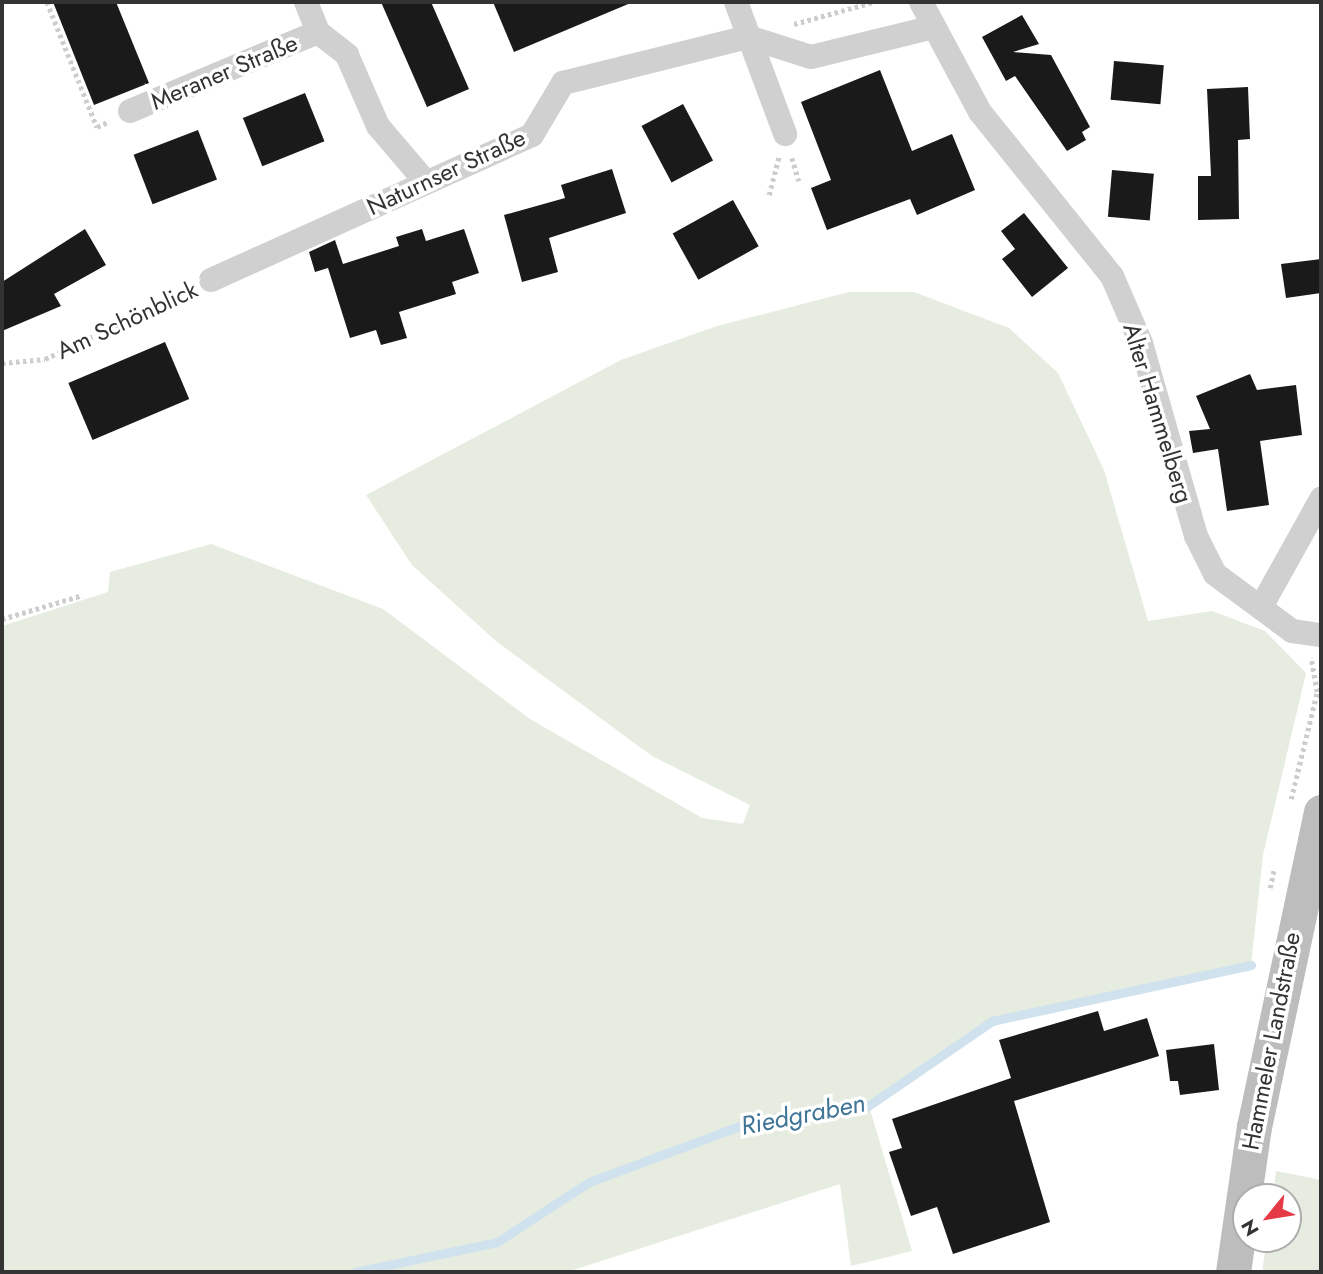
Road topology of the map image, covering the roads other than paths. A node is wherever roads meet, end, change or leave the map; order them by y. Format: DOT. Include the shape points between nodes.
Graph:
graph roads {
  1 [pos="306,2"];
  2 [pos="736,2"];
  3 [pos="921,2"];
  4 [pos="933,27"];
  5 [pos="318,32"];
  6 [pos="748,37"];
  7 [pos="130,111"];
  8 [pos="785,134"];
  9 [pos="425,181"];
  10 [pos="211,281"];
  11 [pos="1321,499"];
  12 [pos="1261,607"];
  13 [pos="1321,635"];
  14 [pos="1321,812"];
  15 [pos="1233,1272"];
  1 -- 5 [label="street, Meraner Straße"];
  2 -- 6 [label="street"];
  3 -- 4 [label="street, Alter Hammelberg"];
  4 -- 6 [label="street" via="811,57"];
  4 -- 12 [label="street, Alter Hammelberg" via="980,112 1112,276 1141,343 1196,536 1215,574"];
  5 -- 7 [label="street, Meraner Straße"];
  5 -- 9 [label="street, Meraner Straße" via="347,55 378,126"];
  6 -- 8 [label="street" via="782,110"];
  6 -- 9 [label="street, Naturnser Straße" via="563,83 532,135"];
  9 -- 10 [label="street, Naturnser Straße"];
  11 -- 12 [label="street"];
  12 -- 13 [label="street, Alter Hammelberg" via="1292,631"];
  14 -- 15 [label="main road, Hammeler Landstraße" via="1256,1113"];
}
